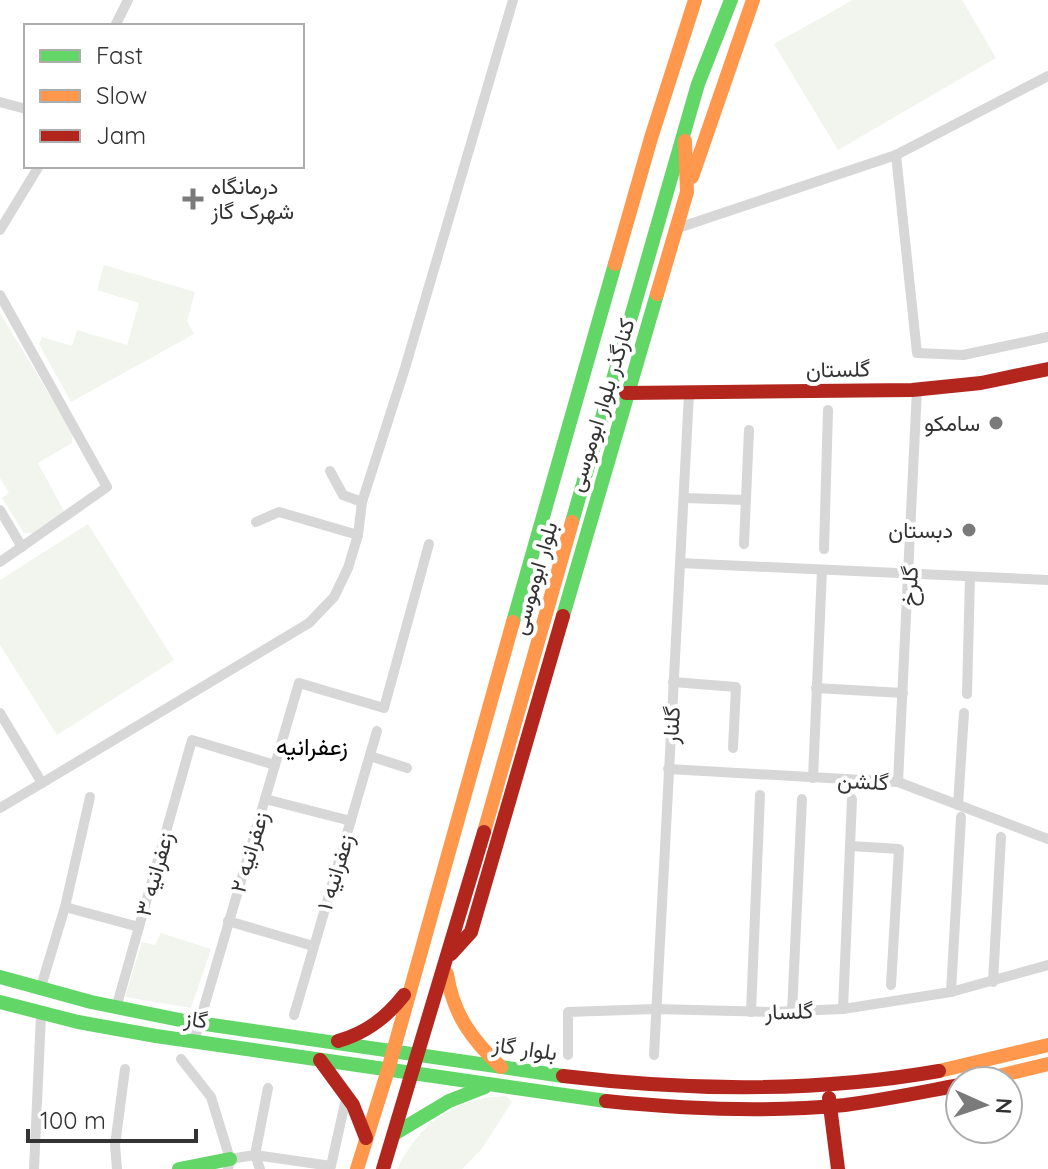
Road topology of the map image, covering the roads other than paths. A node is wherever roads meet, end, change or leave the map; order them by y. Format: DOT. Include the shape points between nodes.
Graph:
graph roads {
  1 [pos="128,0"];
  2 [pos="513,0"];
  3 [pos="695,0"];
  4 [pos="731,0"];
  5 [pos="753,0"];
  6 [pos="116,24"];
  7 [pos="1048,76"];
  8 [pos="0,102"];
  9 [pos="24,108"];
  10 [pos="684,133"];
  11 [pos="896,155"];
  12 [pos="38,168"];
  13 [pos="687,192"];
  14 [pos="675,229"];
  15 [pos="0,230"];
  16 [pos="0,295"];
  17 [pos="1048,337"];
  18 [pos="1048,369"];
  19 [pos="917,389"];
  20 [pos="626,393"];
  21 [pos="689,394"];
  22 [pos="828,410"];
  23 [pos="749,430"];
  24 [pos="330,471"];
  25 [pos="684,498"];
  26 [pos="746,500"];
  27 [pos="362,502"];
  28 [pos="0,510"];
  29 [pos="256,522"];
  30 [pos="358,535"];
  31 [pos="429,544"];
  32 [pos="744,544"];
  33 [pos="22,547"];
  34 [pos="824,549"];
  35 [pos="0,562"];
  36 [pos="680,563"];
  37 [pos="822,570"];
  38 [pos="909,575"];
  39 [pos="970,577"];
  40 [pos="1048,580"];
  41 [pos="564,612"];
  42 [pos="539,640"];
  43 [pos="673,682"];
  44 [pos="816,688"];
  45 [pos="903,693"];
  46 [pos="967,694"];
  47 [pos="0,713"];
  48 [pos="964,713"];
  49 [pos="377,731"];
  50 [pos="733,748"];
  51 [pos="370,756"];
  52 [pos="522,757"];
  53 [pos="275,765"];
  54 [pos="407,768"];
  55 [pos="668,769"];
  56 [pos="499,778"];
  57 [pos="813,778"];
  58 [pos="898,782"];
  59 [pos="42,783"];
  60 [pos="760,795"];
  61 [pos="90,797"];
  62 [pos="265,799"];
  63 [pos="802,799"];
  64 [pos="852,799"];
  65 [pos="958,805"];
  66 [pos="0,808"];
  67 [pos="961,817"];
  68 [pos="351,821"];
  69 [pos="1001,837"];
  70 [pos="1048,839"];
  71 [pos="851,846"];
  72 [pos="65,907"];
  73 [pos="228,921"];
  74 [pos="139,927"];
  75 [pos="313,946"];
  76 [pos="447,961"];
  77 [pos="1048,965"];
  78 [pos="0,977"];
  79 [pos="993,982"];
  80 [pos="891,985"];
  81 [pos="409,988"];
  82 [pos="40,990"];
  83 [pos="951,992"];
  84 [pos="0,1002"];
  85 [pos="116,1008"];
  86 [pos="655,1009"];
  87 [pos="843,1009"];
  88 [pos="751,1012"];
  89 [pos="792,1012"];
  90 [pos="41,1015"];
  91 [pos="294,1015"];
  92 [pos="198,1021"];
  93 [pos="194,1041"];
  94 [pos="332,1043"];
  95 [pos="1048,1045"];
  96 [pos="393,1051"];
  97 [pos="420,1055"];
  98 [pos="568,1055"];
  99 [pos="654,1055"];
  100 [pos="181,1059"];
  101 [pos="320,1060"];
  102 [pos="1048,1064"];
  103 [pos="501,1067"];
  104 [pos="125,1069"];
  105 [pos="388,1070"];
  106 [pos="1024,1070"];
  107 [pos="414,1074"];
  108 [pos="829,1085"];
  109 [pos="492,1086"];
  110 [pos="268,1088"];
  111 [pos="944,1088"];
  112 [pos="345,1103"];
  113 [pos="829,1106"];
  114 [pos="394,1134"];
  115 [pos="366,1138"];
  116 [pos="255,1155"];
  117 [pos="229,1164"];
  118 [pos="34,1169"];
  119 [pos="117,1169"];
  120 [pos="179,1169"];
  121 [pos="260,1169"];
  122 [pos="357,1169"];
  123 [pos="383,1169"];
  124 [pos="838,1169"];
  1 -- 6 [label="street"];
  2 -- 27 [label="street"];
  3 -- 81 [label="main road, بلوار ابوموسی"];
  4 -- 10 [label="main road, بلوار ابوموسی"];
  5 -- 13 [label="main road"];
  7 -- 11 [label="street"];
  8 -- 9 [label="street"];
  10 -- 13 [label="main road, کنارگذر بلوار ابوموسی"];
  10 -- 42 [label="main road, بلوار ابوموسی"];
  11 -- 14 [label="street"];
  11 -- 17 [label="street" via="917,353 963,355"];
  12 -- 15 [label="street"];
  13 -- 14 [label="main road, کنارگذر بلوار ابوموسی"];
  14 -- 20 [label="main road, کنارگذر بلوار ابوموسی"];
  16 -- 33 [label="street" via="107,487"];
  18 -- 19 [label="main road, گلستان" via="1012,379"];
  19 -- 21 [label="main road, گلستان"];
  19 -- 38 [label="street, گلرخ"];
  20 -- 21 [label="main road, گلستان"];
  20 -- 41 [label="main road, کنارگذر بلوار ابوموسی"];
  21 -- 25 [label="street, گلنار"];
  22 -- 34 [label="street"];
  23 -- 26 [label="street"];
  24 -- 27 [label="street" via="343,495"];
  25 -- 26 [label="street"];
  25 -- 36 [label="street, گلنار"];
  26 -- 32 [label="street"];
  27 -- 30 [label="street"];
  28 -- 33 [label="street"];
  29 -- 30 [label="street" via="279,512"];
  30 -- 59 [label="street" via="341,588 309,623"];
  31 -- 53 [label="street, زعفرانیه ۲" via="384,708 299,683"];
  33 -- 35 [label="street"];
  36 -- 37 [label="street"];
  36 -- 43 [label="street, گلنار"];
  37 -- 38 [label="street"];
  37 -- 44 [label="street"];
  38 -- 39 [label="street"];
  38 -- 45 [label="street, گلرخ"];
  39 -- 40 [label="street"];
  39 -- 46 [label="street"];
  41 -- 42 [label="main road"];
  41 -- 52 [label="main road, کنارگذر بلوار ابوموسی"];
  42 -- 56 [label="main road, بلوار ابوموسی"];
  43 -- 50 [label="street" via="736,687"];
  43 -- 55 [label="street, گلنار"];
  44 -- 45 [label="street"];
  44 -- 57 [label="street"];
  45 -- 58 [label="street, گلرخ"];
  47 -- 59 [label="street"];
  48 -- 65 [label="street"];
  49 -- 51 [label="street, زعفرانیه ۱"];
  51 -- 54 [label="street"];
  51 -- 68 [label="street, زعفرانیه ۱"];
  52 -- 56 [label="main road"];
  52 -- 76 [label="main road, کنارگذر بلوار ابوموسی" via="471,932"];
  53 -- 62 [label="street, زعفرانیه ۲"];
  53 -- 74 [label="street, زعفرانیه ۳" via="192,740"];
  55 -- 57 [label="street, گلشن"];
  55 -- 86 [label="street, گلنار"];
  56 -- 76 [label="main road, بلوار ابوموسی"];
  57 -- 58 [label="street, گلشن"];
  58 -- 65 [label="street, گلشن"];
  59 -- 66 [label="street"];
  60 -- 88 [label="street"];
  61 -- 72 [label="street"];
  62 -- 68 [label="street"];
  62 -- 73 [label="street, زعفرانیه ۲"];
  63 -- 89 [label="street"];
  64 -- 71 [label="street"];
  65 -- 70 [label="street, گلشن"];
  67 -- 83 [label="street"];
  68 -- 75 [label="street, زعفرانیه ۱"];
  69 -- 79 [label="street"];
  71 -- 80 [label="street" via="899,849"];
  71 -- 87 [label="street"];
  72 -- 74 [label="street"];
  72 -- 82 [label="street"];
  73 -- 75 [label="street"];
  73 -- 92 [label="street, زعفرانیه ۲"];
  74 -- 85 [label="street, زعفرانیه ۳"];
  75 -- 91 [label="street, زعفرانیه ۱"];
  76 -- 97 [label="main road, بلوار ابوموسی"];
  76 -- 103 [label="main road" via="449,992 462,1024"];
  77 -- 79 [label="street, گلسار"];
  78 -- 82 [label="main road, بلوار گاز"];
  79 -- 83 [label="street, گلسار"];
  81 -- 94 [label="main road" via="374,1027"];
  81 -- 96 [label="main road, بلوار ابوموسی"];
  82 -- 85 [label="main road, بلوار گاز"];
  83 -- 87 [label="street, گلسار"];
  84 -- 90 [label="main road, گاز"];
  85 -- 92 [label="main road, بلوار گاز"];
  86 -- 88 [label="street, گلسار"];
  86 -- 98 [label="street, گلسار" via="568,1012"];
  86 -- 99 [label="street, گلنار"];
  87 -- 89 [label="street, گلسار"];
  88 -- 89 [label="street, گلسار"];
  90 -- 93 [label="main road, گاز"];
  90 -- 118 [label="street"];
  92 -- 93 [label="street, زعفرانیه ۲"];
  92 -- 94 [label="main road, بلوار گاز"];
  93 -- 101 [label="main road, گاز"];
  94 -- 96 [label="main road, بلوار گاز"];
  95 -- 108 [label="main road, بلوار گاز" via="944,1071"];
  96 -- 97 [label="main road, بلوار گاز"];
  96 -- 105 [label="main road, بلوار ابوموسی"];
  97 -- 103 [label="main road, بلوار گاز"];
  97 -- 107 [label="main road, بلوار ابوموسی"];
  100 -- 117 [label="street" via="211,1097"];
  101 -- 105 [label="main road, گاز"];
  101 -- 115 [label="main road" via="353,1105"];
  102 -- 106 [label="main road"];
  103 -- 108 [label="main road, بلوار گاز" via="678,1087"];
  104 -- 119 [label="street"];
  105 -- 107 [label="main road, بلوار گاز"];
  105 -- 115 [label="main road, بلوار ابوموسی"];
  107 -- 109 [label="main road, بلوار گاز"];
  107 -- 114 [label="main road, بلوار ابوموسی"];
  108 -- 113 [label="main road"];
  109 -- 113 [label="main road, بلوار گاز" via="655,1106"];
  109 -- 114 [label="main road" via="464,1093"];
  110 -- 116 [label="street"];
  111 -- 113 [label="main road, بلوار گاز"];
  112 -- 116 [label="street" via="331,1166"];
  113 -- 124 [label="main road"];
  114 -- 123 [label="main road, بلوار ابوموسی"];
  115 -- 122 [label="main road, بلوار ابوموسی"];
  116 -- 117 [label="street"];
  116 -- 121 [label="street"];
  117 -- 120 [label="main road"];
}
